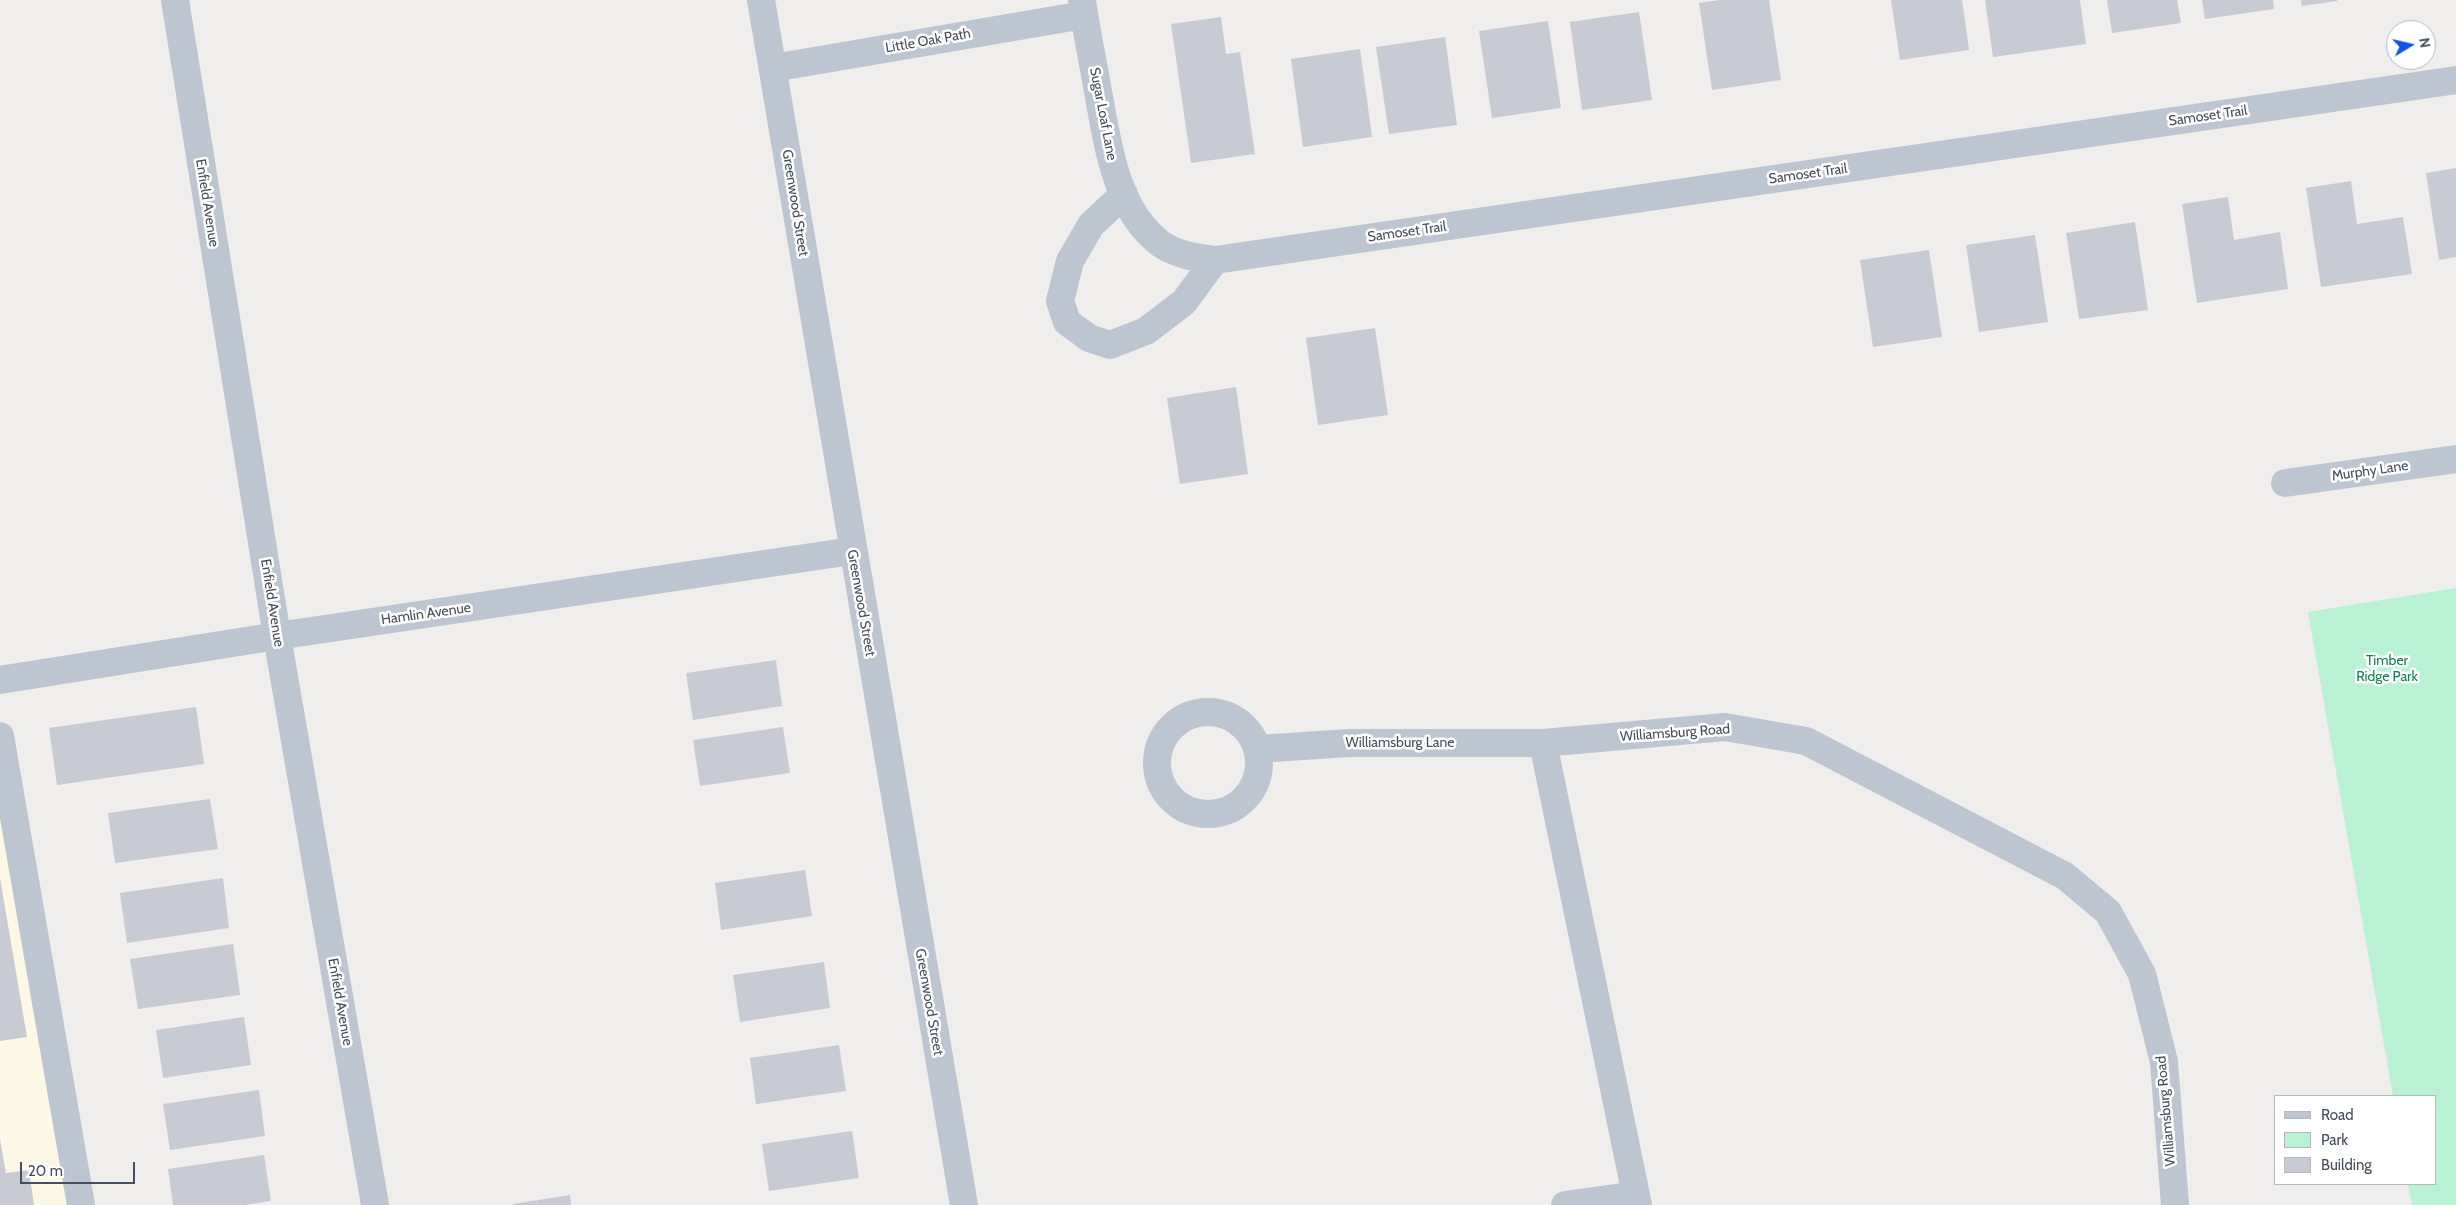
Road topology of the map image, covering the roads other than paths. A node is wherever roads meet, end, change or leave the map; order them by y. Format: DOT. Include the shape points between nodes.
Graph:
graph roads {
  1 [pos="174,0"];
  2 [pos="761,0"];
  3 [pos="1083,7"];
  4 [pos="773,68"];
  5 [pos="2456,80"];
  6 [pos="1124,194"];
  7 [pos="1162,244"];
  8 [pos="1215,260"];
  9 [pos="2456,459"];
  10 [pos="2285,484"];
  11 [pos="852,551"];
  12 [pos="278,636"];
  13 [pos="0,680"];
  14 [pos="0,736"];
  15 [pos="1542,743"];
  16 [pos="1258,749"];
  17 [pos="1637,1200"];
  18 [pos="81,1205"];
  19 [pos="375,1205"];
  20 [pos="964,1205"];
  21 [pos="1565,1205"];
  22 [pos="2175,1205"];
  1 -- 12 [label="street, Enfield Avenue"];
  2 -- 4 [label="street, Greenwood Street"];
  3 -- 4 [label="street, Little Oak Path"];
  3 -- 6 [label="street, Sugar Loaf Lane" via="1111,160"];
  4 -- 11 [label="street, Greenwood Street"];
  5 -- 8 [label="street, Samoset Trail"];
  6 -- 7 [label="street, Sugar Loaf Lane" via="1140,222"];
  6 -- 8 [label="street" via="1091,224 1070,261 1060,301 1067,322 1089,338 1110,345 1146,332 1184,302"];
  7 -- 8 [label="street, Samoset Trail" via="1188,256"];
  9 -- 10 [label="street, Murphy Lane"];
  11 -- 12 [label="street, Hamlin Avenue"];
  11 -- 20 [label="street, Greenwood Street"];
  12 -- 13 [label="street, Hamlin Avenue"];
  12 -- 19 [label="street, Enfield Avenue"];
  14 -- 18 [label="street"];
  15 -- 16 [label="street, Williamsburg Lane" via="1349,743"];
  15 -- 17 [label="street"];
  15 -- 22 [label="street, Williamsburg Road" via="1725,727 1806,741 2065,876 2108,912 2142,974 2164,1062"];
  17 -- 21 [label="street"];
}
